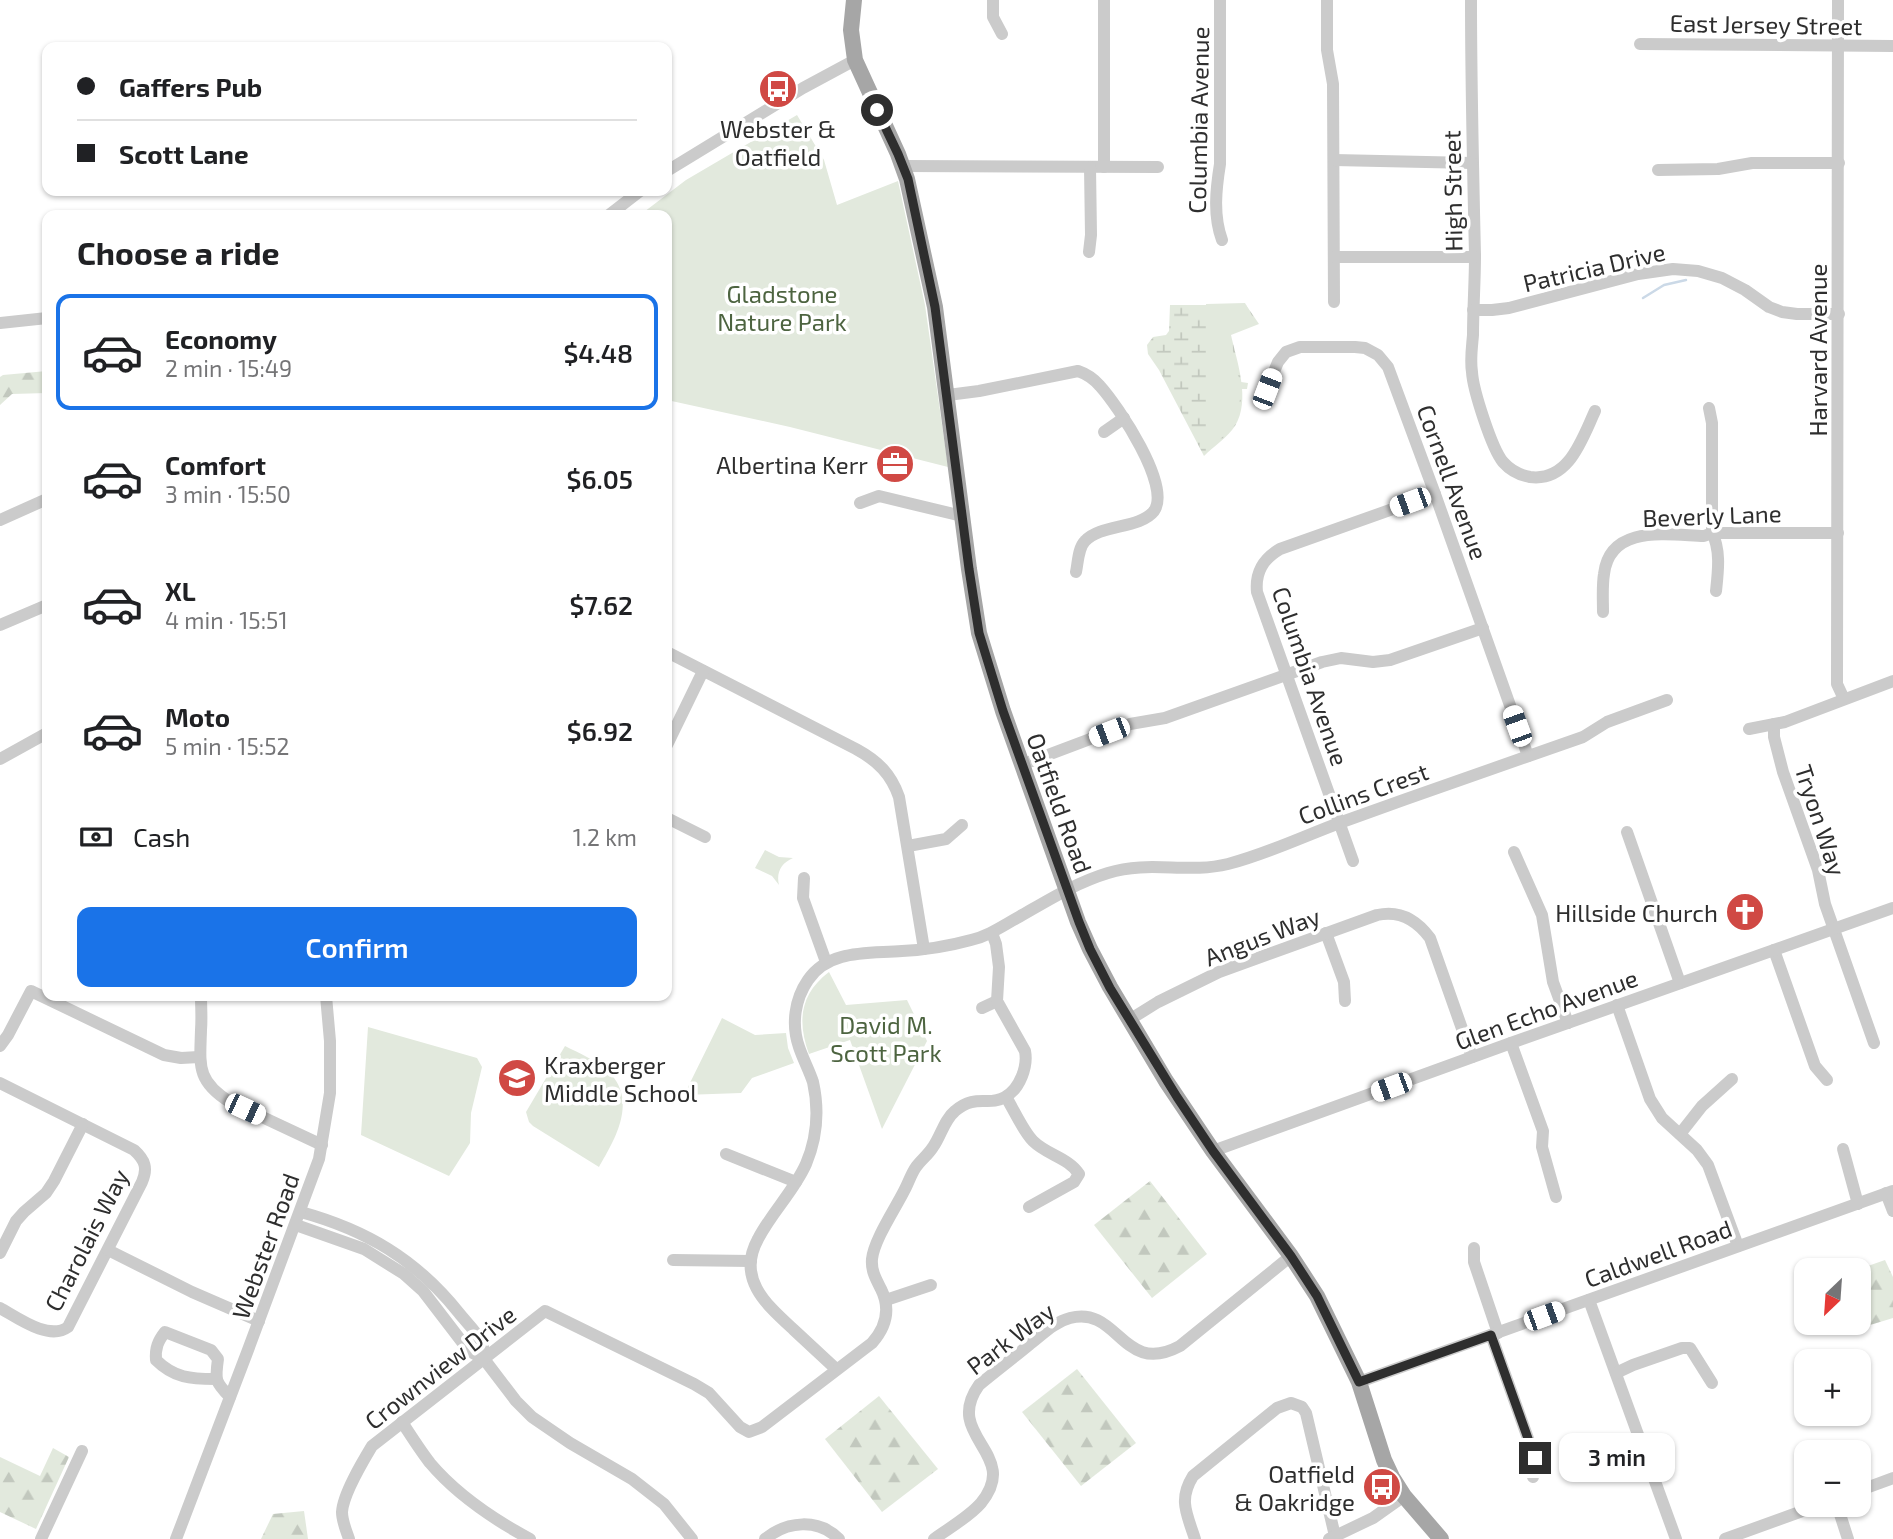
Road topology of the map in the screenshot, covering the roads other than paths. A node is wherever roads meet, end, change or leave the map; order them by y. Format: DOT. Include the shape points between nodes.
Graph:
graph roads {
  1 [pos="854,0"];
  2 [pos="993,0"];
  3 [pos="1104,0"];
  4 [pos="1220,0"];
  5 [pos="1327,0"];
  6 [pos="1471,0"];
  7 [pos="1838,0"];
  8 [pos="1002,34"];
  9 [pos="1640,44"];
  10 [pos="1893,46"];
  11 [pos="1838,47"];
  12 [pos="855,60"];
  13 [pos="1334,160"];
  14 [pos="1472,163"];
  15 [pos="1839,163"];
  16 [pos="903,166"];
  17 [pos="1090,167"];
  18 [pos="1104,167"];
  19 [pos="1158,167"];
  20 [pos="672,169"];
  21 [pos="1658,170"];
  22 [pos="634,196"];
  23 [pos="615,210"];
  24 [pos="1222,240"];
  25 [pos="1089,252"];
  26 [pos="1334,257"];
  27 [pos="1475,257"];
  28 [pos="1334,302"];
  29 [pos="1473,310"];
  30 [pos="1839,314"];
  31 [pos="42,319"];
  32 [pos="0,323"];
  33 [pos="1267,389"];
  34 [pos="948,395"];
  35 [pos="1709,408"];
  36 [pos="1595,411"];
  37 [pos="1124,418"];
  38 [pos="1104,432"];
  39 [pos="1435,494"];
  40 [pos="42,501"];
  41 [pos="860,503"];
  42 [pos="962,516"];
  43 [pos="0,520"];
  44 [pos="1712,533"];
  45 [pos="1838,533"];
  46 [pos="1076,572"];
  47 [pos="1716,591"];
  48 [pos="42,607"];
  49 [pos="1603,612"];
  50 [pos="0,625"];
  51 [pos="1483,628"];
  52 [pos="672,655"];
  53 [pos="703,671"];
  54 [pos="1288,675"];
  55 [pos="1893,681"];
  56 [pos="1844,699"];
  57 [pos="1667,700"];
  58 [pos="1774,724"];
  59 [pos="1749,729"];
  60 [pos="672,735"];
  61 [pos="42,736"];
  62 [pos="1528,757"];
  63 [pos="0,759"];
  64 [pos="1021,765"];
  65 [pos="672,820"];
  66 [pos="1340,823"];
  67 [pos="962,825"];
  68 [pos="1627,832"];
  69 [pos="705,837"];
  70 [pos="908,846"];
  71 [pos="1514,852"];
  72 [pos="1353,861"];
  73 [pos="804,878"];
  74 [pos="1067,890"];
  75 [pos="1893,908"];
  76 [pos="1833,928"];
  77 [pos="992,933"];
  78 [pos="1326,933"];
  79 [pos="924,949"];
  80 [pos="1774,950"];
  81 [pos="826,962"];
  82 [pos="1680,983"];
  83 [pos="42,996"];
  84 [pos="51,1001"];
  85 [pos="201,1001"];
  86 [pos="326,1001"];
  87 [pos="997,1001"];
  88 [pos="1345,1001"];
  89 [pos="1617,1005"];
  90 [pos="982,1008"];
  91 [pos="1129,1020"];
  92 [pos="1568,1023"];
  93 [pos="1511,1043"];
  94 [pos="1874,1043"];
  95 [pos="0,1046"];
  96 [pos="199,1057"];
  97 [pos="1472,1057"];
  98 [pos="1732,1079"];
  99 [pos="1827,1080"];
  100 [pos="0,1083"];
  101 [pos="1006,1097"];
  102 [pos="83,1124"];
  103 [pos="1680,1134"];
  104 [pos="322,1145"];
  105 [pos="1843,1149"];
  106 [pos="1213,1151"];
  107 [pos="726,1154"];
  108 [pos="796,1182"];
  109 [pos="1890,1192"];
  110 [pos="1556,1198"];
  111 [pos="1858,1203"];
  112 [pos="1029,1207"];
  113 [pos="1893,1211"];
  114 [pos="300,1212"];
  115 [pos="296,1225"];
  116 [pos="1738,1246"];
  117 [pos="1474,1248"];
  118 [pos="108,1250"];
  119 [pos="0,1253"];
  120 [pos="1291,1256"];
  121 [pos="673,1260"];
  122 [pos="751,1261"];
  123 [pos="931,1285"];
  124 [pos="886,1300"];
  125 [pos="1590,1300"];
  126 [pos="0,1308"];
  127 [pos="259,1321"];
  128 [pos="1494,1334"];
  129 [pos="484,1359"];
  130 [pos="836,1369"];
  131 [pos="1616,1373"];
  132 [pos="215,1379"];
  133 [pos="1359,1382"];
  134 [pos="1712,1383"];
  135 [pos="230,1397"];
  136 [pos="402,1422"];
  137 [pos="82,1451"];
  138 [pos="1533,1477"];
  139 [pos="1893,1478"];
  140 [pos="1871,1486"];
  141 [pos="1404,1496"];
  142 [pos="1794,1514"];
  143 [pos="1841,1517"];
  144 [pos="1332,1538"];
  145 [pos="41,1539"];
  146 [pos="176,1539"];
  147 [pos="349,1539"];
  148 [pos="530,1539"];
  149 [pos="692,1539"];
  150 [pos="765,1539"];
  151 [pos="839,1539"];
  152 [pos="934,1539"];
  153 [pos="1195,1539"];
  154 [pos="1441,1539"];
  155 [pos="1676,1539"];
  156 [pos="1724,1539"];
  157 [pos="1849,1539"];
  1 -- 12 [label="main road, Oatfield Road"];
  2 -- 8 [label="street" via="993,17"];
  3 -- 18 [label="street"];
  4 -- 24 [label="street, Columbia Avenue" via="1216,224"];
  5 -- 13 [label="street"];
  6 -- 14 [label="street, High Street"];
  7 -- 11 [label="street, Harvard Avenue"];
  9 -- 11 [label="street, East Jersey Street"];
  10 -- 11 [label="street, East Jersey Street"];
  11 -- 15 [label="street, Harvard Avenue"];
  12 -- 16 [label="main road, Oatfield Road"];
  12 -- 20 [label="street"];
  13 -- 14 [label="street"];
  13 -- 26 [label="street"];
  14 -- 27 [label="street, High Street"];
  15 -- 21 [label="street"];
  15 -- 30 [label="street, Harvard Avenue"];
  16 -- 17 [label="street"];
  16 -- 34 [label="main road, Oatfield Road" via="935,307"];
  17 -- 18 [label="street"];
  17 -- 25 [label="street"];
  18 -- 19 [label="street"];
  22 -- 23 [label="street"];
  26 -- 27 [label="street"];
  26 -- 28 [label="street"];
  27 -- 29 [label="street, High Street"];
  29 -- 30 [label="street, Patricia Drive" via="1509,308 1673,269 1722,278 1782,312"];
  29 -- 36 [label="street, High Street" via="1473,380 1499,456 1510,469 1526,476 1558,472 1574,455"];
  30 -- 45 [label="street, Harvard Avenue"];
  31 -- 32 [label="street"];
  33 -- 39 [label="street, Cornell Avenue" via="1278,362 1286,352 1300,347 1365,348 1378,355 1395,380"];
  34 -- 37 [label="street" via="1078,371 1100,385"];
  34 -- 42 [label="main road, Oatfield Road"];
  35 -- 44 [label="street"];
  37 -- 38 [label="street"];
  37 -- 46 [label="street" via="1150,467 1157,506 1147,518 1086,540"];
  39 -- 51 [label="street, Cornell Avenue"];
  39 -- 54 [label="street, Columbia Avenue" via="1280,549 1265,560 1257,592"];
  40 -- 43 [label="street"];
  41 -- 42 [label="street" via="879,496"];
  42 -- 64 [label="main road, Oatfield Road" via="979,633"];
  44 -- 45 [label="street, Beverly Lane"];
  44 -- 47 [label="street" via="1717,543"];
  44 -- 49 [label="street, Beverly Lane" via="1643,535 1619,543 1605,566"];
  45 -- 56 [label="street, Harvard Avenue" via="1837,684"];
  48 -- 50 [label="street"];
  51 -- 54 [label="street" via="1390,660 1333,659"];
  51 -- 62 [label="street, Cornell Avenue"];
  52 -- 53 [label="street"];
  53 -- 60 [label="street"];
  53 -- 70 [label="street" via="880,765 899,797"];
  54 -- 64 [label="street" via="1165,718 1130,724"];
  54 -- 66 [label="street, Columbia Avenue"];
  55 -- 56 [label="street"];
  56 -- 58 [label="street"];
  57 -- 62 [label="street, Collins Crest"];
  58 -- 59 [label="street"];
  58 -- 76 [label="street, Tryon Way" via="1776,751 1818,870"];
  61 -- 63 [label="street"];
  62 -- 66 [label="street, Collins Crest"];
  64 -- 74 [label="main road, Oatfield Road"];
  65 -- 69 [label="street"];
  66 -- 72 [label="street, Columbia Avenue"];
  66 -- 74 [label="street, Collins Crest" via="1228,864 1198,869 1138,866"];
  67 -- 70 [label="street" via="946,839"];
  68 -- 82 [label="street"];
  70 -- 79 [label="street"];
  71 -- 92 [label="street" via="1542,915 1553,982"];
  73 -- 81 [label="street" via="803,898"];
  74 -- 77 [label="street, Collins Crest"];
  74 -- 91 [label="main road, Oatfield Road" via="1090,949"];
  75 -- 76 [label="street, Glen Echo Avenue"];
  76 -- 80 [label="street, Glen Echo Avenue"];
  76 -- 94 [label="street, Tryon Way"];
  77 -- 79 [label="street, Collins Crest"];
  77 -- 87 [label="street" via="999,967"];
  78 -- 88 [label="street" via="1344,982"];
  78 -- 91 [label="street, Angus Way" via="1219,972"];
  78 -- 97 [label="street, Angus Way" via="1388,913 1415,922 1430,938"];
  79 -- 81 [label="street, Collins Crest" via="865,952"];
  80 -- 82 [label="street, Glen Echo Avenue"];
  80 -- 99 [label="street" via="1815,1066"];
  81 -- 108 [label="street" via="807,982 795,1012 797,1042 812,1081 816,1113 811,1148"];
  82 -- 89 [label="street, Glen Echo Avenue"];
  83 -- 95 [label="street" via="31,991"];
  84 -- 96 [label="street" via="156,1052"];
  85 -- 96 [label="street"];
  86 -- 104 [label="street, Webster Road" via="330,1093"];
  87 -- 90 [label="street"];
  87 -- 101 [label="street" via="1027,1060 1024,1073"];
  89 -- 92 [label="street, Glen Echo Avenue"];
  89 -- 103 [label="street" via="1650,1099"];
  91 -- 106 [label="main road, Oatfield Road"];
  92 -- 93 [label="street, Glen Echo Avenue"];
  93 -- 97 [label="street, Glen Echo Avenue"];
  93 -- 110 [label="street" via="1543,1131 1541,1143"];
  96 -- 104 [label="street" via="203,1074 221,1096"];
  97 -- 106 [label="street, Glen Echo Avenue"];
  98 -- 103 [label="street"];
  100 -- 102 [label="street"];
  101 -- 112 [label="street" via="1031,1139 1074,1166 1079,1174 1074,1182"];
  101 -- 124 [label="street" via="971,1101 958,1108 916,1167 873,1254 873,1273"];
  102 -- 118 [label="street, Charolais Way" via="134,1150 146,1169"];
  102 -- 119 [label="street" via="54,1181 16,1222"];
  103 -- 116 [label="street" via="1708,1165"];
  104 -- 114 [label="street, Webster Road"];
  105 -- 111 [label="street"];
  106 -- 120 [label="main road, Oatfield Road"];
  107 -- 108 [label="street"];
  108 -- 122 [label="street" via="758,1238"];
  109 -- 111 [label="street, Caldwell Road"];
  109 -- 113 [label="street"];
  111 -- 116 [label="street, Caldwell Road"];
  114 -- 115 [label="street, Webster Road"];
  114 -- 129 [label="street" via="360,1233 404,1258 445,1295 482,1342"];
  115 -- 127 [label="street, Webster Road"];
  115 -- 129 [label="street" via="364,1249 404,1274 423,1291 469,1351"];
  116 -- 125 [label="street, Caldwell Road"];
  117 -- 128 [label="street"];
  118 -- 126 [label="street, Charolais Way" via="64,1330 45,1331"];
  118 -- 127 [label="street"];
  120 -- 133 [label="main road, Oatfield Road" via="1328,1316"];
  120 -- 152 [label="street, Park Way" via="1172,1350 1138,1351 1098,1320 1079,1316 1054,1325 971,1395 968,1416 989,1454 991,1485 975,1509"];
  121 -- 122 [label="street"];
  122 -- 130 [label="street" via="753,1282 763,1301"];
  123 -- 124 [label="street"];
  124 -- 130 [label="street" via="887,1315 880,1334"];
  125 -- 128 [label="street, Caldwell Road"];
  125 -- 131 [label="street"];
  127 -- 135 [label="street, Webster Road"];
  128 -- 133 [label="street, Caldwell Road"];
  128 -- 138 [label="street" via="1535,1458"];
  129 -- 130 [label="street, Crownview Drive" via="545,1311 694,1384 749,1432 762,1427"];
  129 -- 136 [label="street, Crownview Drive"];
  129 -- 149 [label="street" via="532,1417 641,1486 664,1504"];
  131 -- 134 [label="street" via="1690,1348"];
  131 -- 155 [label="street"];
  132 -- 132 [label="street" via="218,1359 211,1350 165,1332 155,1352 163,1368 189,1379"];
  132 -- 135 [label="street"];
  133 -- 141 [label="main road, Oatfield Road" via="1384,1460"];
  135 -- 146 [label="street, Webster Road"];
  136 -- 147 [label="street, Crownview Drive" via="372,1446 361,1464 342,1511"];
  136 -- 148 [label="street" via="430,1463 462,1495"];
  137 -- 145 [label="street"];
  139 -- 140 [label="street"];
  141 -- 144 [label="street"];
  141 -- 154 [label="main road, Oatfield Road"];
  142 -- 156 [label="street"];
  143 -- 157 [label="street"];
  144 -- 153 [label="street" via="1306,1413 1291,1403 1277,1408 1193,1476 1184,1505"];
  150 -- 151 [label="street" via="802,1524 822,1528"];
}
